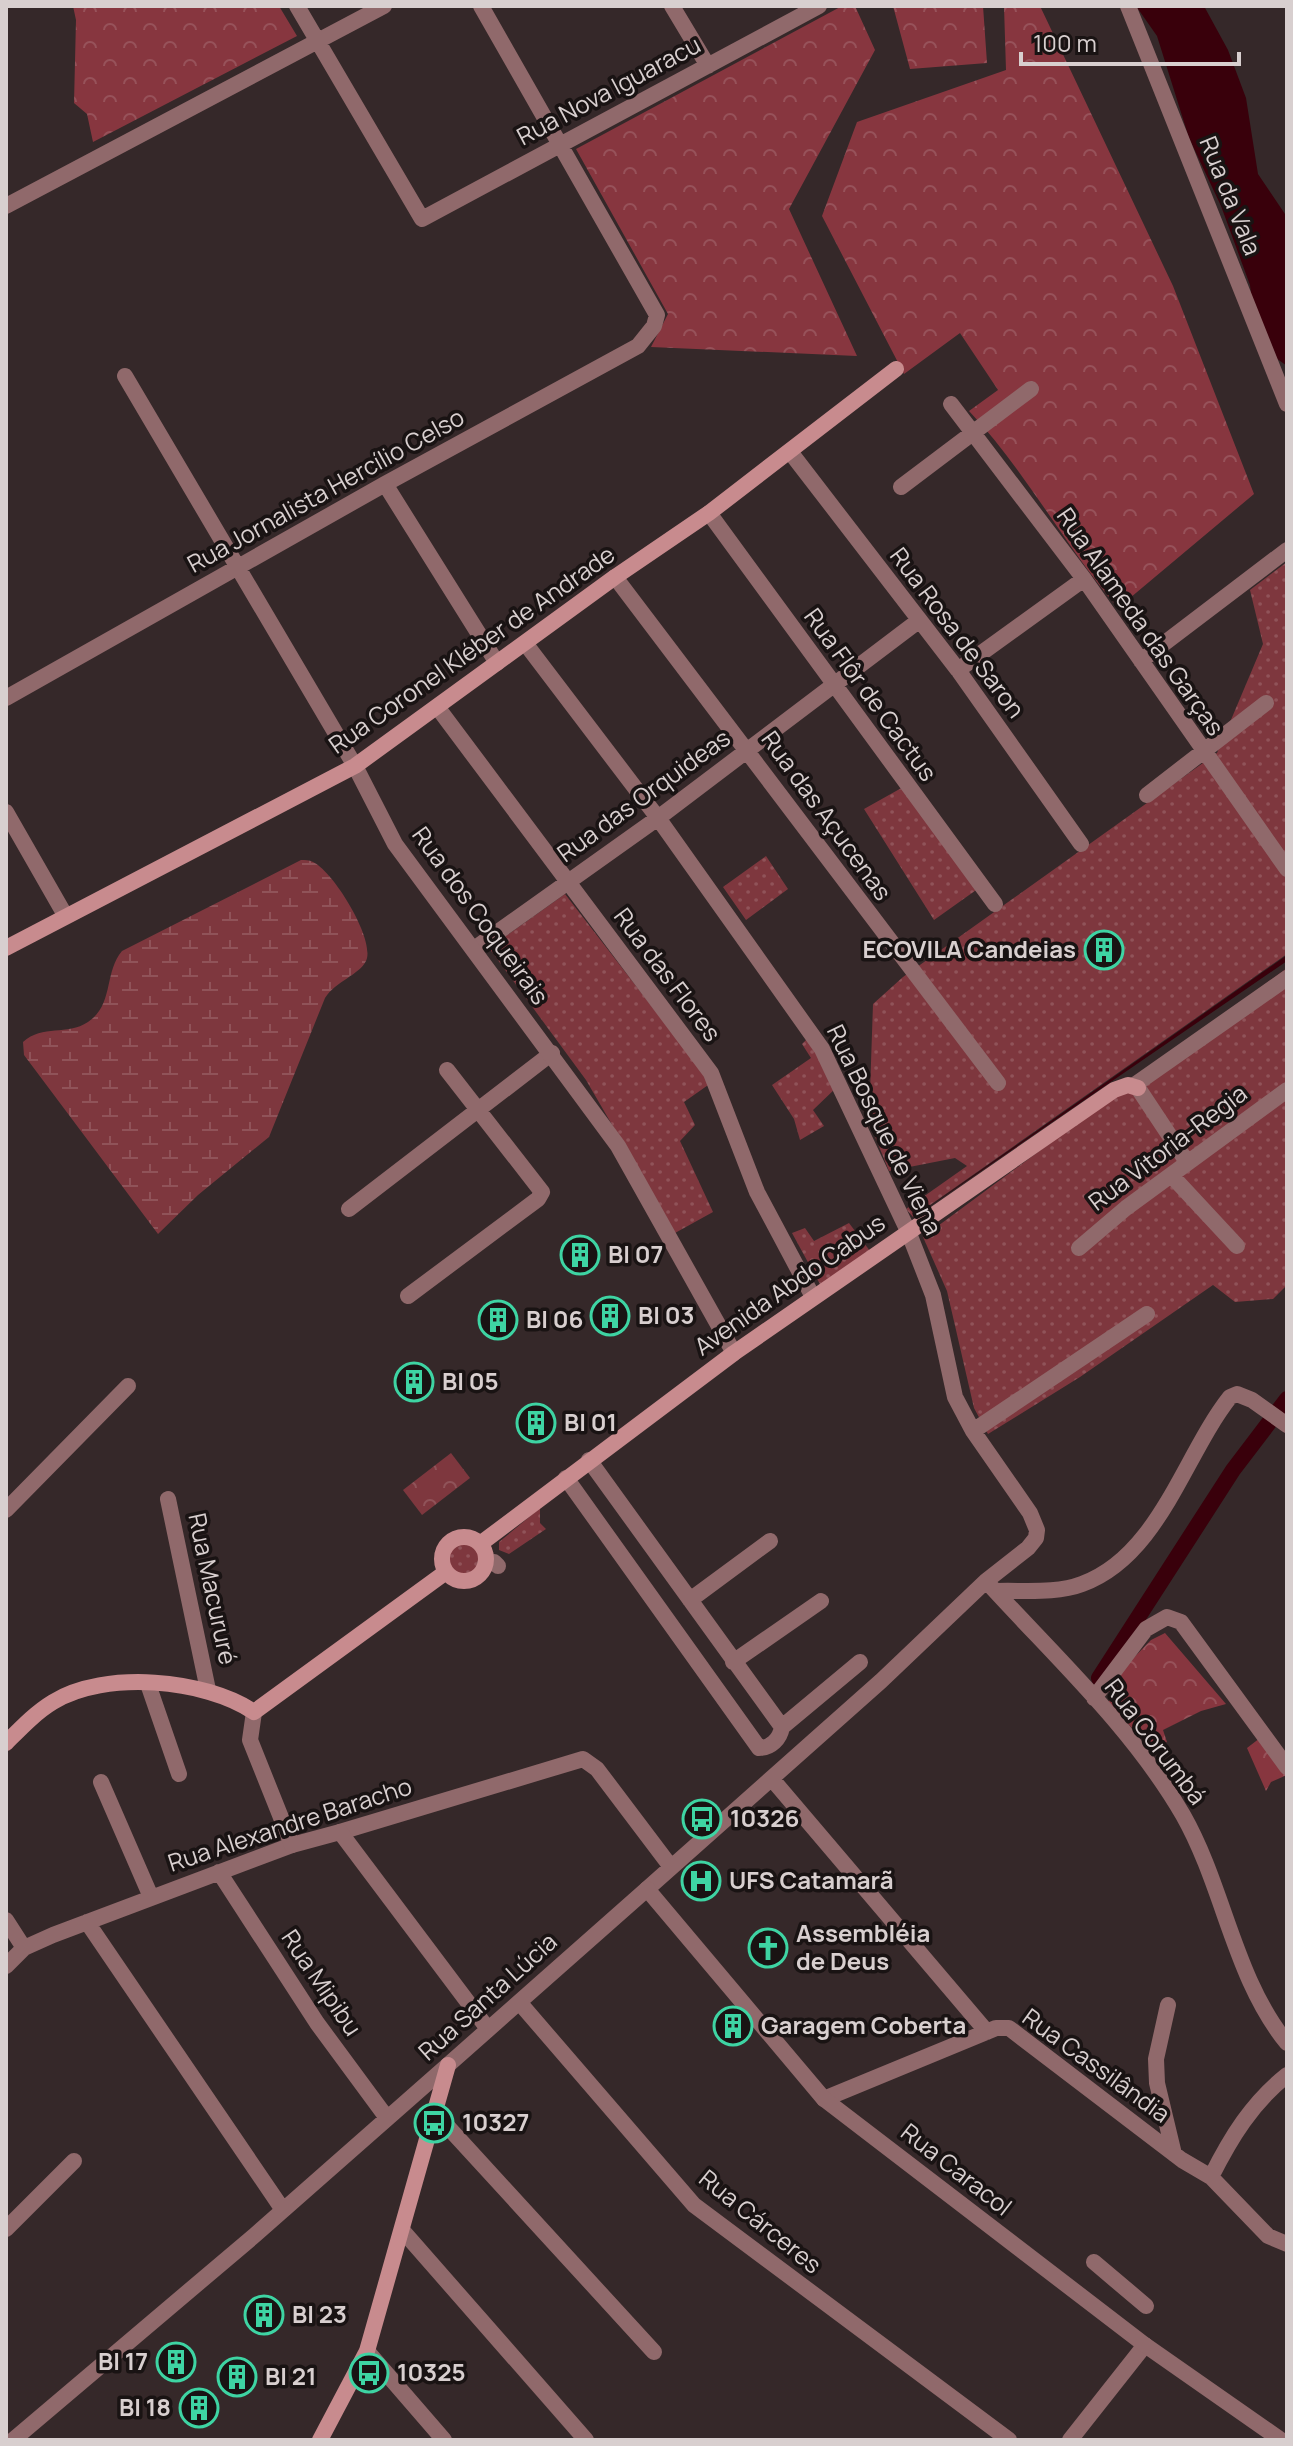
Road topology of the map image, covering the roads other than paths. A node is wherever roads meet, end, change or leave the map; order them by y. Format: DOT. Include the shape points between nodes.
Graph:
graph roads {
  1 [pos="297,6"];
  2 [pos="384,6"];
  3 [pos="481,6"];
  4 [pos="672,6"];
  5 [pos="819,6"];
  6 [pos="1128,6"];
  7 [pos="319,43"];
  8 [pos="708,66"];
  9 [pos="561,142"];
  10 [pos="6,206"];
  11 [pos="896,369"];
  12 [pos="125,376"];
  13 [pos="1031,389"];
  14 [pos="951,404"];
  15 [pos="1287,404"];
  16 [pos="972,434"];
  17 [pos="791,453"];
  18 [pos="385,484"];
  19 [pos="901,487"];
  20 [pos="709,513"];
  21 [pos="1287,550"];
  22 [pos="238,566"];
  23 [pos="615,577"];
  24 [pos="1084,579"];
  25 [pos="917,622"];
  26 [pos="525,643"];
  27 [pos="1141,661"];
  28 [pos="497,663"];
  29 [pos="958,670"];
  30 [pos="833,687"];
  31 [pos="6,698"];
  32 [pos="1266,703"];
  33 [pos="438,708"];
  34 [pos="747,750"];
  35 [pos="1204,753"];
  36 [pos="355,766"];
  37 [pos="1147,795"];
  38 [pos="6,812"];
  39 [pos="658,818"];
  40 [pos="1081,844"];
  41 [pos="1281,847"];
  42 [pos="1287,869"];
  43 [pos="567,883"];
  44 [pos="995,904"];
  45 [pos="65,915"];
  46 [pos="6,948"];
  47 [pos="474,949"];
  48 [pos="1287,978"];
  49 [pos="552,1053"];
  50 [pos="447,1070"];
  51 [pos="998,1083"];
  52 [pos="1136,1087"];
  53 [pos="1287,1090"];
  54 [pos="480,1109"];
  55 [pos="1187,1162"];
  56 [pos="1171,1175"];
  57 [pos="349,1209"];
  58 [pos="908,1231"];
  59 [pos="1237,1246"];
  60 [pos="1079,1248"];
  61 [pos="408,1296"];
  62 [pos="813,1297"];
  63 [pos="1147,1314"];
  64 [pos="734,1353"];
  65 [pos="128,1386"];
  66 [pos="1279,1419"];
  67 [pos="973,1431"];
  68 [pos="589,1460"];
  69 [pos="566,1478"];
  70 [pos="168,1499"];
  71 [pos="6,1510"];
  72 [pos="770,1541"];
  73 [pos="480,1544"];
  74 [pos="446,1572"];
  75 [pos="991,1586"];
  76 [pos="690,1600"];
  77 [pos="821,1601"];
  78 [pos="733,1662"];
  79 [pos="860,1662"];
  80 [pos="148,1684"];
  81 [pos="208,1690"];
  82 [pos="1094,1698"];
  83 [pos="254,1712"];
  84 [pos="782,1727"];
  85 [pos="6,1743"];
  86 [pos="1287,1767"];
  87 [pos="179,1774"];
  88 [pos="772,1779"];
  89 [pos="101,1782"];
  90 [pos="340,1832"];
  91 [pos="292,1845"];
  92 [pos="671,1867"];
  93 [pos="219,1872"];
  94 [pos="647,1889"];
  95 [pos="151,1897"];
  96 [pos="6,1920"];
  97 [pos="87,1922"];
  98 [pos="24,1948"];
  99 [pos="6,1966"];
  100 [pos="519,2002"];
  101 [pos="1168,2005"];
  102 [pos="488,2029"];
  103 [pos="987,2032"];
  104 [pos="1287,2043"];
  105 [pos="448,2065"];
  106 [pos="1287,2075"];
  107 [pos="824,2099"];
  108 [pos="437,2115"];
  109 [pos="387,2118"];
  110 [pos="1174,2154"];
  111 [pos="74,2161"];
  112 [pos="1211,2177"];
  113 [pos="283,2210"];
  114 [pos="6,2229"];
  115 [pos="402,2230"];
  116 [pos="1287,2244"];
  117 [pos="1094,2262"];
  118 [pos="1146,2306"];
  119 [pos="1145,2345"];
  120 [pos="367,2351"];
  121 [pos="654,2352"];
  122 [pos="13,2440"];
  123 [pos="320,2440"];
  124 [pos="444,2440"];
  125 [pos="586,2440"];
  126 [pos="1009,2440"];
  127 [pos="1070,2440"];
  128 [pos="1281,2440"];
  1 -- 7 [label="street"];
  2 -- 7 [label="street"];
  3 -- 9 [label="street"];
  4 -- 8 [label="street"];
  5 -- 8 [label="street, Rua Nova Iguaracu"];
  6 -- 15 [label="street, Rua da Vala"];
  7 -- 9 [label="street, Rua Nova Iguaracu" via="422,219"];
  7 -- 10 [label="street"];
  8 -- 9 [label="street, Rua Nova Iguaracu"];
  9 -- 18 [label="street, Rua Jornalista Hercílio Celso" via="657,315 654,326 638,346"];
  11 -- 17 [label="main road, Rua Coronel Kléber de Andrade"];
  12 -- 22 [label="street, Rua dos Coqueirais"];
  13 -- 16 [label="street"];
  14 -- 16 [label="street, Rua Alameda das Garças"];
  16 -- 19 [label="street"];
  16 -- 24 [label="street, Rua Alameda das Garças"];
  17 -- 20 [label="main road, Rua Coronel Kléber de Andrade"];
  17 -- 25 [label="street, Rua Rosa de Saron"];
  18 -- 22 [label="street, Rua Jornalista Hercílio Celso"];
  18 -- 28 [label="street"];
  20 -- 23 [label="main road, Rua Coronel Kléber de Andrade"];
  20 -- 30 [label="street, Rua Flôr de Cactus"];
  21 -- 27 [label="street"];
  22 -- 31 [label="street, Rua Jornalista Hercílio Celso"];
  22 -- 36 [label="street, Rua dos Coqueirais"];
  23 -- 26 [label="main road, Rua Coronel Kléber de Andrade"];
  23 -- 34 [label="street, Rua das Açucenas"];
  24 -- 27 [label="street, Rua Alameda das Garças"];
  24 -- 29 [label="street"];
  25 -- 29 [label="street, Rua Rosa de Saron"];
  25 -- 30 [label="street, Rua das Orquideas"];
  26 -- 28 [label="main road, Rua Coronel Kléber de Andrade"];
  26 -- 39 [label="street, Rua Bosque de Viena"];
  27 -- 35 [label="street, Rua Alameda das Garças"];
  28 -- 33 [label="main road, Rua Coronel Kléber de Andrade"];
  29 -- 40 [label="street, Rua Rosa de Saron"];
  30 -- 34 [label="street, Rua das Orquideas"];
  30 -- 44 [label="street, Rua Flôr de Cactus"];
  32 -- 35 [label="street"];
  33 -- 36 [label="main road, Rua Coronel Kléber de Andrade"];
  33 -- 43 [label="street, Rua das Flores"];
  34 -- 39 [label="street, Rua das Orquideas"];
  34 -- 51 [label="street, Rua das Açucenas"];
  35 -- 37 [label="street"];
  35 -- 41 [label="street, Rua Alameda das Garças"];
  36 -- 45 [label="main road, Rua Coronel Kléber de Andrade"];
  36 -- 47 [label="street, Rua dos Coqueirais" via="395,844"];
  38 -- 45 [label="street"];
  39 -- 43 [label="street, Rua das Orquideas"];
  39 -- 58 [label="street, Rua Bosque de Viena" via="822,1049"];
  41 -- 42 [label="street, Rua Alameda das Garças"];
  43 -- 47 [label="street, Rua das Orquideas"];
  43 -- 62 [label="street, Rua das Flores" via="711,1073 757,1192"];
  45 -- 46 [label="main road, Rua Coronel Kléber de Andrade"];
  47 -- 49 [label="street, Rua dos Coqueirais"];
  48 -- 52 [label="street"];
  49 -- 54 [label="street"];
  49 -- 64 [label="street, Rua dos Coqueirais" via="635,1172"];
  50 -- 54 [label="street"];
  52 -- 55 [label="street"];
  52 -- 58 [label="main road, Avenida Abdo Cabus" via="1114,1090"];
  53 -- 55 [label="street, Rua Vitoria-Regia"];
  54 -- 57 [label="street"];
  54 -- 61 [label="street" via="542,1192"];
  55 -- 56 [label="street, Rua Vitoria-Regia"];
  56 -- 59 [label="street"];
  56 -- 60 [label="street, Rua Vitoria-Regia"];
  58 -- 62 [label="main road, Avenida Abdo Cabus"];
  58 -- 67 [label="street, Rua Bosque de Viena" via="940,1317 947,1373"];
  62 -- 64 [label="main road, Avenida Abdo Cabus"];
  63 -- 67 [label="street"];
  64 -- 68 [label="main road, Avenida Abdo Cabus"];
  65 -- 71 [label="street"];
  66 -- 75 [label="street" via="1244,1396 1230,1397 1158,1518 1108,1569 1083,1584"];
  67 -- 75 [label="street, Rua Bosque de Viena" via="1037,1530 1028,1548"];
  68 -- 69 [label="main road, Avenida Abdo Cabus"];
  68 -- 76 [label="street"];
  69 -- 73 [label="main road, Avenida Abdo Cabus"];
  69 -- 84 [label="street" via="754,1744 767,1748"];
  70 -- 81 [label="street, Rua Macururé"];
  72 -- 76 [label="street"];
  73 -- 74 [label="main road" via="460,1538 448,1545 442,1558"];
  73 -- 74 [label="main road" via="492,1565 478,1577 464,1582"];
  74 -- 83 [label="main road"];
  75 -- 82 [label="street, Rua Corumbá"];
  75 -- 88 [label="street, Rua Santa Lúcia"];
  76 -- 78 [label="street"];
  77 -- 78 [label="street"];
  78 -- 84 [label="street"];
  79 -- 84 [label="street"];
  80 -- 81 [label="main road"];
  80 -- 85 [label="main road" via="100,1684 55,1701"];
  80 -- 87 [label="street"];
  81 -- 83 [label="main road"];
  82 -- 86 [label="street" via="1146,1629 1167,1617 1181,1622"];
  82 -- 104 [label="street, Rua Corumbá" via="1183,1816 1247,1970"];
  83 -- 91 [label="street" via="250,1740"];
  88 -- 92 [label="street, Rua Santa Lúcia"];
  88 -- 103 [label="street, Rua Cassilândia"];
  89 -- 95 [label="street"];
  90 -- 91 [label="street, Rua Alexandre Baracho"];
  90 -- 92 [label="street, Rua Alexandre Baracho" via="583,1759 597,1769"];
  90 -- 102 [label="street"];
  91 -- 93 [label="street, Rua Alexandre Baracho"];
  92 -- 94 [label="street, Rua Santa Lúcia"];
  93 -- 95 [label="street, Rua Alexandre Baracho"];
  93 -- 109 [label="street, Rua Mipibu" via="317,2023"];
  94 -- 100 [label="street, Rua Santa Lúcia"];
  94 -- 107 [label="street, Rua Caracol"];
  95 -- 97 [label="street, Rua Alexandre Baracho"];
  96 -- 98 [label="street"];
  97 -- 98 [label="street, Rua Alexandre Baracho"];
  97 -- 113 [label="street"];
  98 -- 99 [label="street, Rua Alexandre Baracho"];
  100 -- 102 [label="street, Rua Santa Lúcia"];
  100 -- 126 [label="street, Rua Cárceres" via="694,2205"];
  101 -- 110 [label="street, Rua Cassilândia" via="1156,2059"];
  102 -- 105 [label="street, Rua Santa Lúcia"];
  103 -- 107 [label="street, Rua Cassilândia"];
  103 -- 110 [label="street, Rua Cassilândia" via="1002,2027 1014,2031"];
  105 -- 108 [label="main road"];
  105 -- 109 [label="street, Rua Santa Lúcia"];
  106 -- 112 [label="street" via="1257,2101"];
  107 -- 119 [label="street, Rua Caracol"];
  108 -- 115 [label="main road"];
  108 -- 121 [label="street"];
  109 -- 113 [label="street, Rua Santa Lúcia"];
  110 -- 112 [label="street, Rua Cassilândia"];
  111 -- 114 [label="street"];
  112 -- 116 [label="street, Rua Cassilândia" via="1268,2236"];
  113 -- 122 [label="street, Rua Santa Lúcia"];
  115 -- 120 [label="main road"];
  115 -- 125 [label="street"];
  117 -- 118 [label="street"];
  119 -- 127 [label="street"];
  119 -- 128 [label="street, Rua Caracol"];
  120 -- 123 [label="main road"];
  120 -- 124 [label="street"];
}
